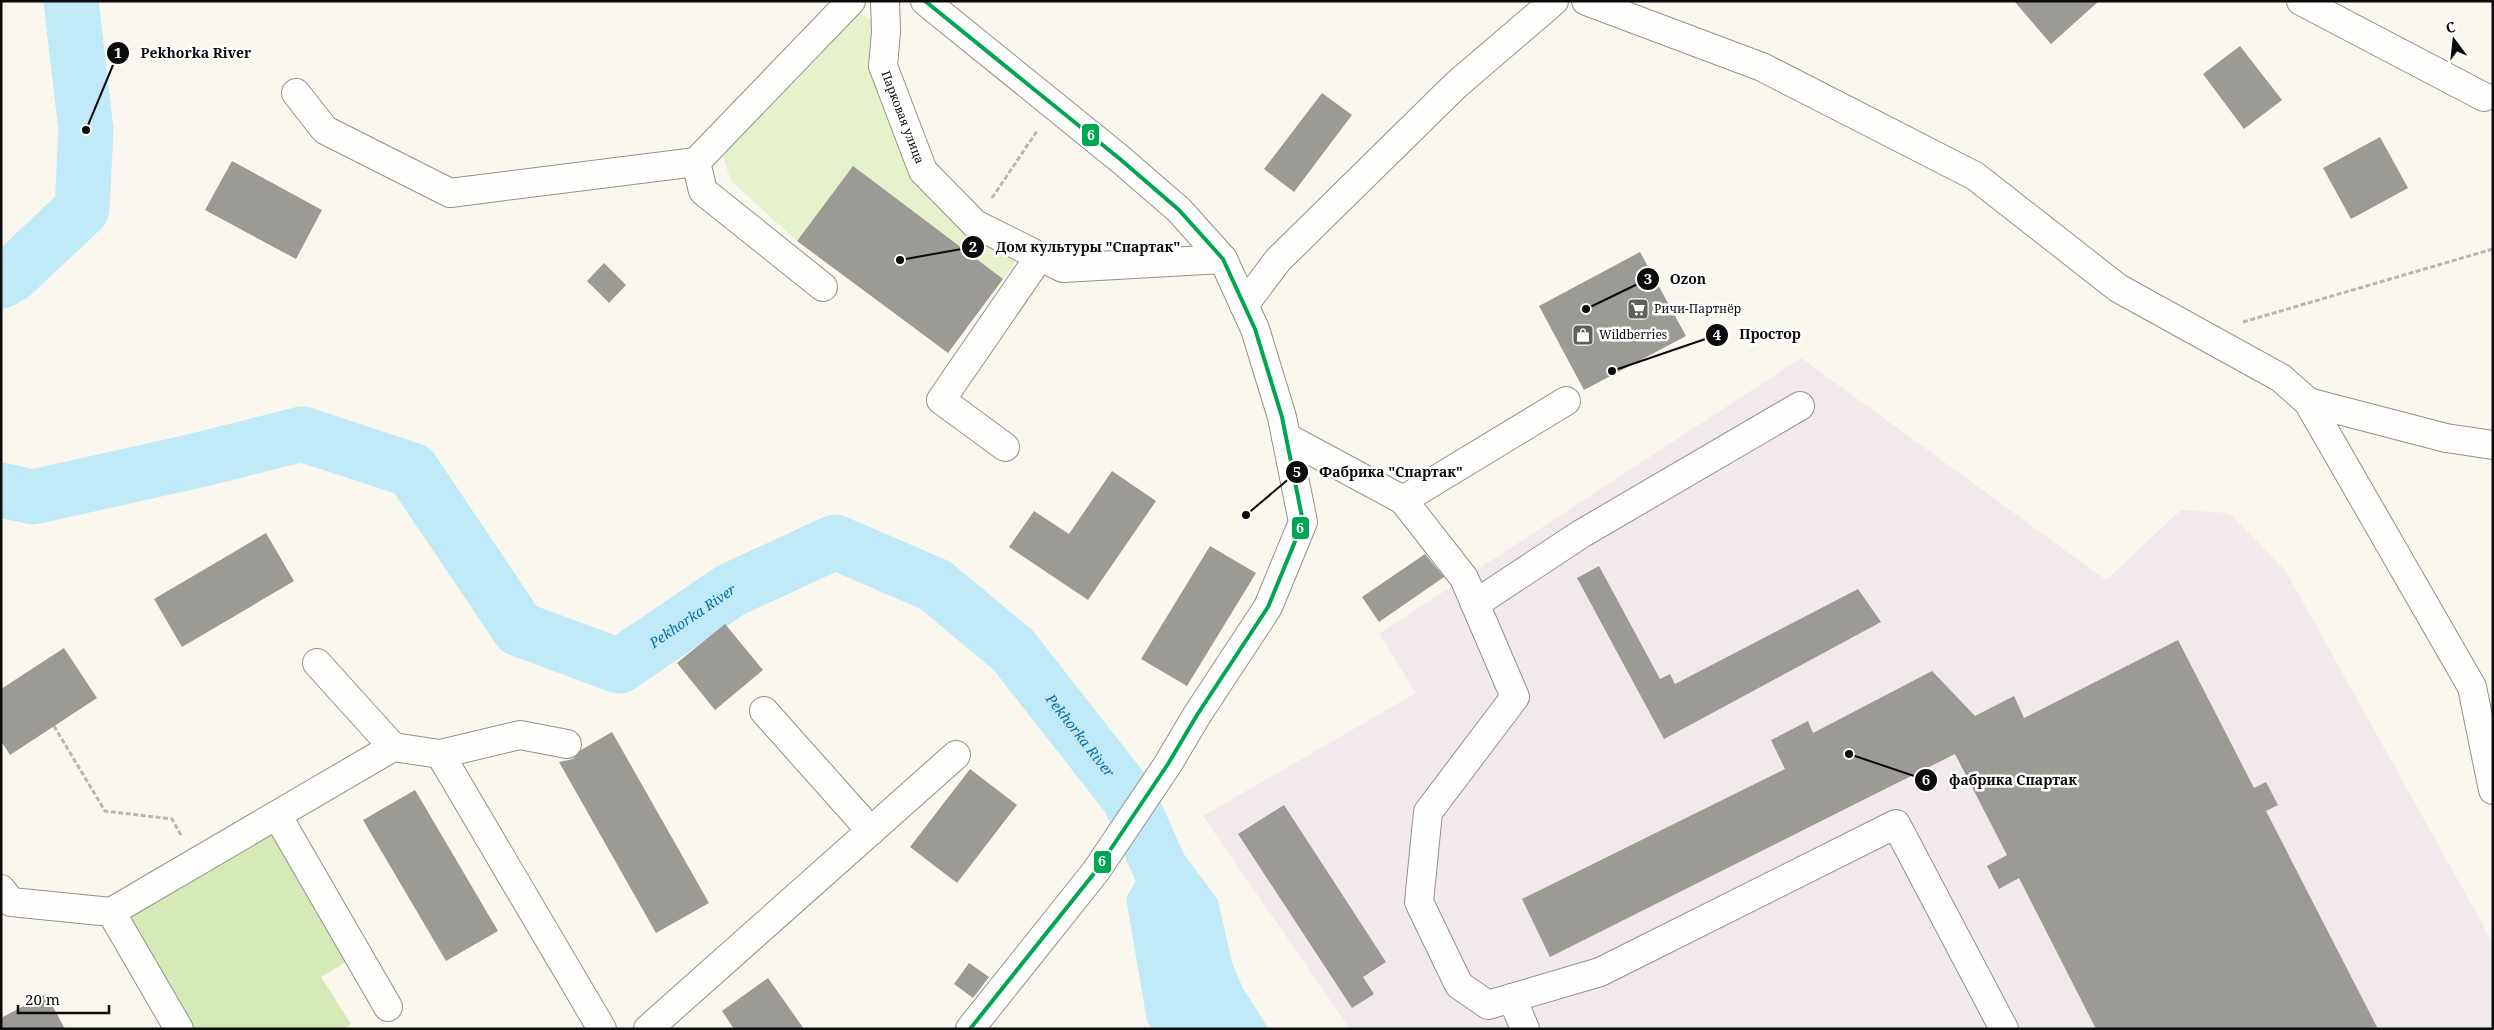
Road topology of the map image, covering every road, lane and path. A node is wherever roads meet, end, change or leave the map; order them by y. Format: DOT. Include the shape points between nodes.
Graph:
graph roads {
  1 [pos="851,1"];
  2 [pos="885,1"];
  3 [pos="925,1"];
  4 [pos="1554,1"];
  5 [pos="1586,1"];
  6 [pos="2301,1"];
  7 [pos="296,93"];
  8 [pos="2484,97"];
  9 [pos="1054,105"];
  10 [pos="696,162"];
  11 [pos="974,224"];
  12 [pos="2493,249"];
  13 [pos="1040,256"];
  14 [pos="1223,259"];
  15 [pos="824,287"];
  16 [pos="1244,305"];
  17 [pos="2202,334"];
  18 [pos="1566,401"];
  19 [pos="2308,402"];
  20 [pos="1800,406"];
  21 [pos="1286,437"];
  22 [pos="2493,445"];
  23 [pos="1005,447"];
  24 [pos="1403,500"];
  25 [pos="1475,604"];
  26 [pos="317,663"];
  27 [pos="2472,687"];
  28 [pos="2493,708"];
  29 [pos="764,711"];
  30 [pos="54,726"];
  31 [pos="567,744"];
  32 [pos="393,747"];
  33 [pos="440,754"];
  34 [pos="956,755"];
  35 [pos="2493,790"];
  36 [pos="277,815"];
  37 [pos="871,831"];
  38 [pos="196,862"];
  39 [pos="1,889"];
  40 [pos="111,912"];
  41 [pos="1512,998"];
  42 [pos="388,1007"];
  43 [pos="179,1029"];
  44 [pos="602,1029"];
  45 [pos="648,1029"];
  46 [pos="970,1029"];
  47 [pos="1524,1029"];
  48 [pos="2004,1029"];
  1 -- 10 [label="street"];
  2 -- 11 [label="street, Парковая улица" via="883,66 923,171"];
  3 -- 9 [label="street"];
  4 -- 16 [label="street" via="1456,85 1278,260"];
  5 -- 17 [label="street" via="1762,67 1975,176 2118,288"];
  6 -- 8 [label="street"];
  7 -- 10 [label="street" via="326,130 450,193"];
  9 -- 11 [label="path"];
  9 -- 14 [label="street" via="1179,210"];
  10 -- 15 [label="street" via="703,191"];
  11 -- 13 [label="street, Парковая улица"];
  12 -- 17 [label="path"];
  13 -- 14 [label="street, Парковая улица" via="1063,268"];
  13 -- 23 [label="street" via="941,400"];
  14 -- 16 [label="street"];
  16 -- 21 [label="street" via="1255,329"];
  17 -- 19 [label="street" via="2281,378"];
  18 -- 24 [label="street"];
  19 -- 22 [label="street" via="2446,438"];
  19 -- 27 [label="street"];
  20 -- 25 [label="street" via="1581,534"];
  21 -- 24 [label="street"];
  21 -- 46 [label="street" via="1303,522 1268,607 1096,871"];
  24 -- 25 [label="street" via="1464,578"];
  25 -- 41 [label="street" via="1515,697 1428,812 1419,902 1459,985 1488,1005"];
  26 -- 32 [label="street"];
  27 -- 28 [label="street"];
  27 -- 35 [label="street"];
  29 -- 37 [label="street"];
  30 -- 38 [label="path" via="106,811 172,819"];
  31 -- 33 [label="street" via="520,735"];
  32 -- 33 [label="street"];
  32 -- 36 [label="street"];
  33 -- 44 [label="street"];
  34 -- 37 [label="street"];
  36 -- 38 [label="street"];
  36 -- 42 [label="street"];
  37 -- 45 [label="street"];
  38 -- 40 [label="street"];
  39 -- 40 [label="street" via="11,902"];
  40 -- 43 [label="street"];
  41 -- 47 [label="street"];
  41 -- 48 [label="street" via="1600,972 1896,824"];
}
